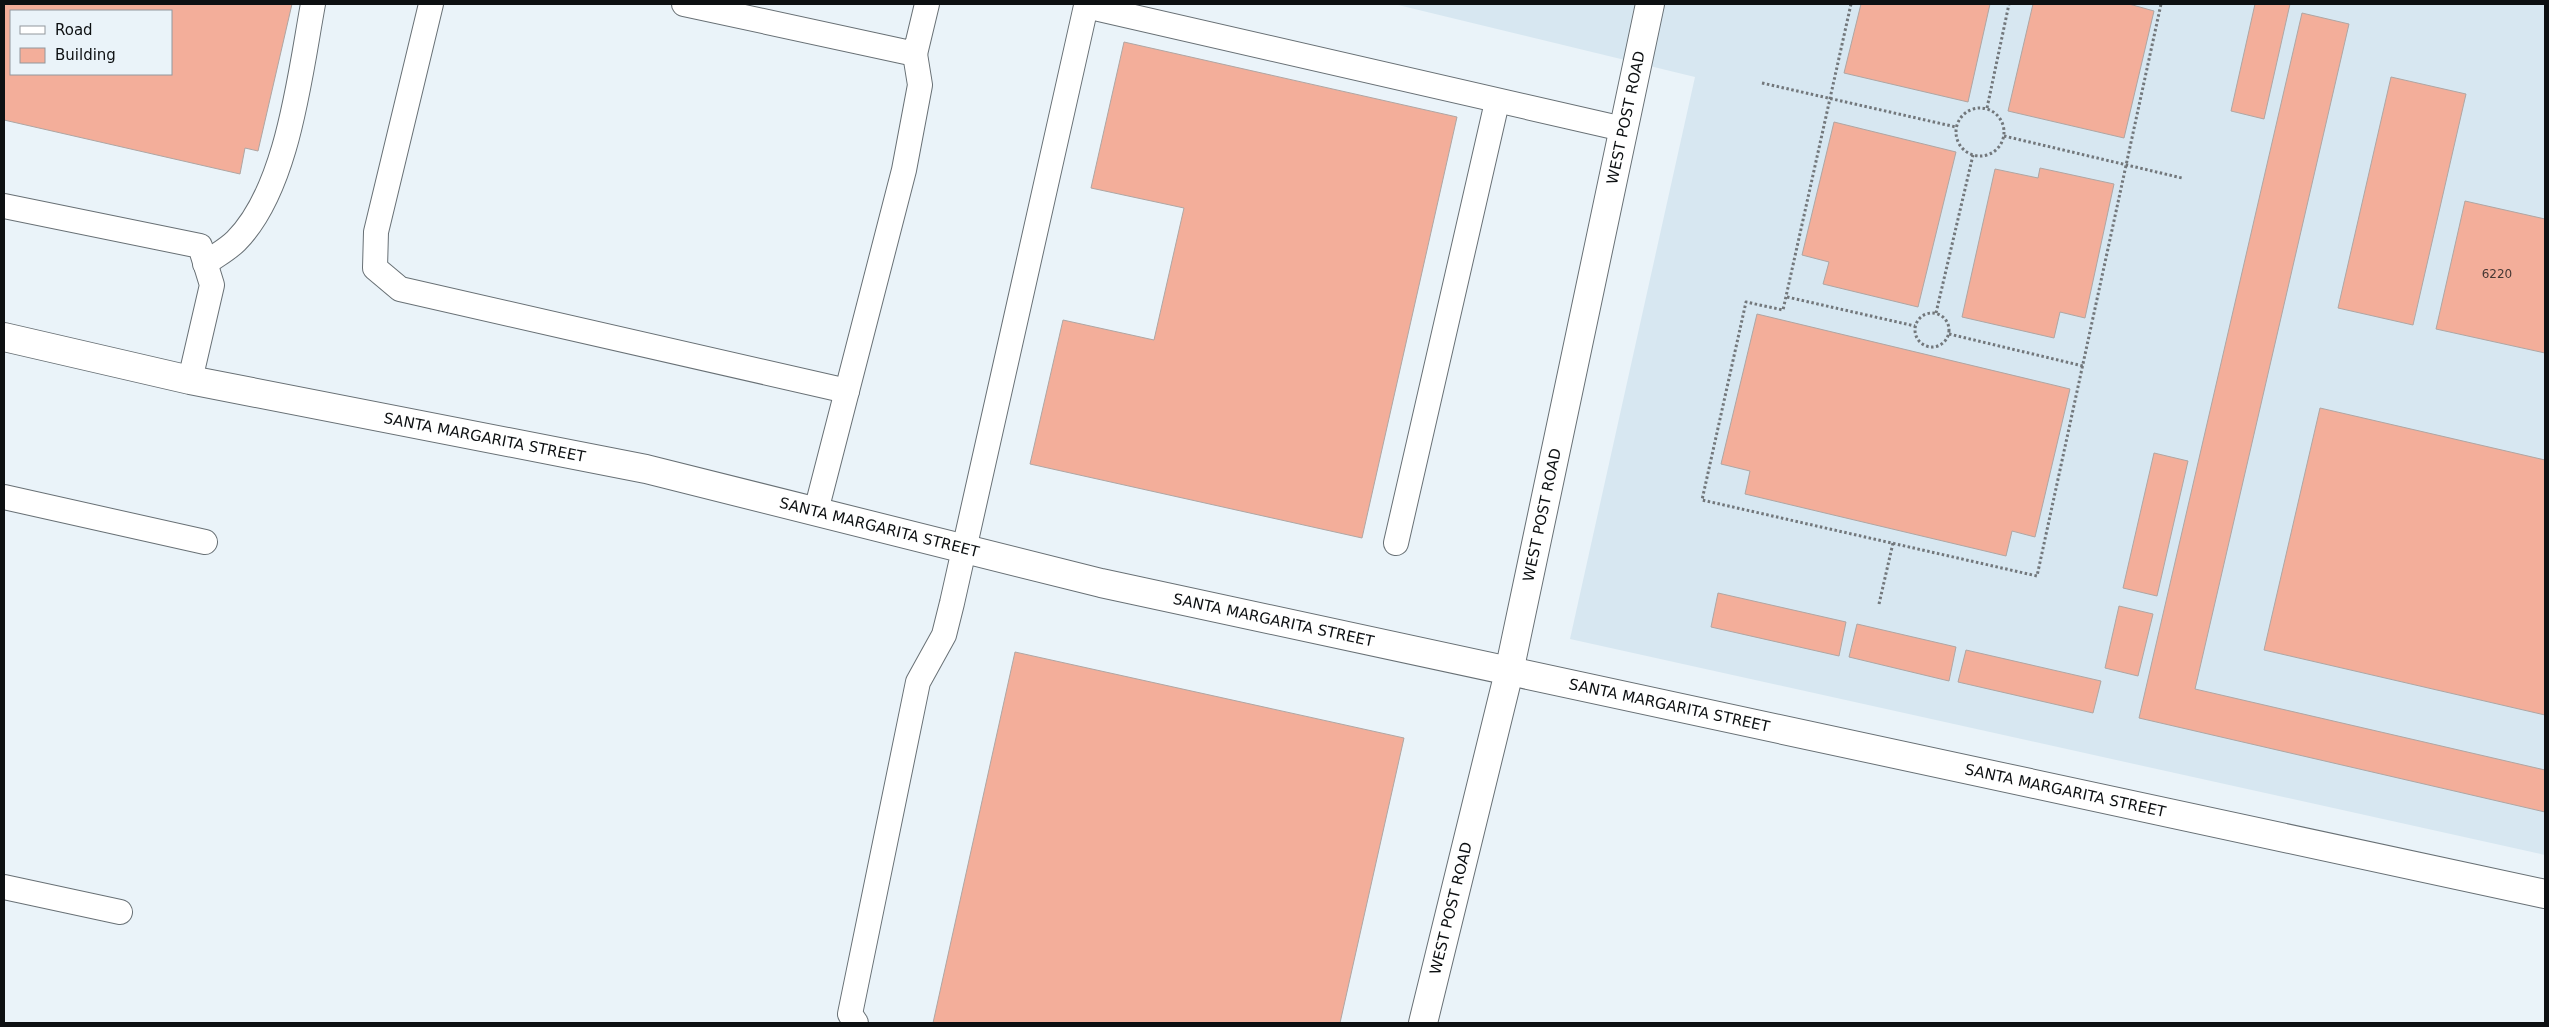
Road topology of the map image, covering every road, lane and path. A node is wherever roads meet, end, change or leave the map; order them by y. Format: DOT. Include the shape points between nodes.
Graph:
graph roads {
  1 [pos="313,4"];
  2 [pos="431,4"];
  3 [pos="684,4"];
  4 [pos="927,4"];
  5 [pos="1650,4"];
  6 [pos="1851,4"];
  7 [pos="2010,4"];
  8 [pos="2161,4"];
  9 [pos="914,54"];
  10 [pos="1762,83"];
  11 [pos="1830,98"];
  12 [pos="1497,102"];
  13 [pos="1987,108"];
  14 [pos="1956,127"];
  15 [pos="1623,129"];
  16 [pos="2004,136"];
  17 [pos="1973,156"];
  18 [pos="2126,165"];
  19 [pos="2182,178"];
  20 [pos="4,206"];
  21 [pos="205,264"];
  22 [pos="1786,297"];
  23 [pos="1936,313"];
  24 [pos="1915,326"];
  25 [pos="1949,334"];
  26 [pos="4,337"];
  27 [pos="2083,366"];
  28 [pos="190,380"];
  29 [pos="847,391"];
  30 [pos="4,497"];
  31 [pos="816,512"];
  32 [pos="206,542"];
  33 [pos="1396,543"];
  34 [pos="1893,543"];
  35 [pos="965,549"];
  36 [pos="1879,604"];
  37 [pos="1509,672"];
  38 [pos="4,887"];
  39 [pos="2545,894"];
  40 [pos="120,912"];
  41 [pos="856,1023"];
  42 [pos="1423,1023"];
  1 -- 21 [label="lane" via="287,142 258,211 236,241"];
  2 -- 29 [label="lane" via="376,232 375,268 400,289"];
  3 -- 9 [label="lane"];
  4 -- 9 [label="lane"];
  5 -- 15 [label="street, WEST POST ROAD"];
  6 -- 11 [label="path"];
  7 -- 13 [label="path"];
  8 -- 18 [label="path"];
  9 -- 29 [label="lane" via="920,85 904,170"];
  10 -- 11 [label="path"];
  11 -- 14 [label="path"];
  11 -- 22 [label="path"];
  12 -- 15 [label="lane"];
  12 -- 33 [label="lane"];
  12 -- 35 [label="lane" via="1086,6"];
  13 -- 14 [label="path" via="1975,108 1964,113"];
  13 -- 16 [label="path" via="1997,114 2003,124"];
  14 -- 17 [label="path" via="1962,149"];
  15 -- 37 [label="street, WEST POST ROAD"];
  16 -- 17 [label="path" via="1998,148 1987,156"];
  16 -- 18 [label="path"];
  17 -- 23 [label="path"];
  18 -- 19 [label="path"];
  18 -- 27 [label="path"];
  20 -- 21 [label="lane" via="200,246"];
  21 -- 28 [label="lane" via="212,285"];
  22 -- 24 [label="path"];
  22 -- 34 [label="path" via="1783,310 1746,302 1702,500"];
  23 -- 24 [label="path" via="1927,313"];
  23 -- 25 [label="path" via="1949,325"];
  24 -- 25 [label="path" via="1915,335 1928,347 1937,347"];
  25 -- 27 [label="path"];
  26 -- 28 [label="street, SANTA MARGARITA STREET"];
  27 -- 34 [label="path" via="2037,576"];
  28 -- 31 [label="street, SANTA MARGARITA STREET" via="646,469"];
  29 -- 31 [label="lane"];
  30 -- 32 [label="lane"];
  31 -- 35 [label="street, SANTA MARGARITA STREET"];
  34 -- 36 [label="path"];
  35 -- 37 [label="street, SANTA MARGARITA STREET" via="1101,583"];
  35 -- 41 [label="lane" via="944,635 918,682 850,1014"];
  37 -- 39 [label="street, SANTA MARGARITA STREET"];
  37 -- 42 [label="street, WEST POST ROAD"];
  38 -- 40 [label="lane"];
}
